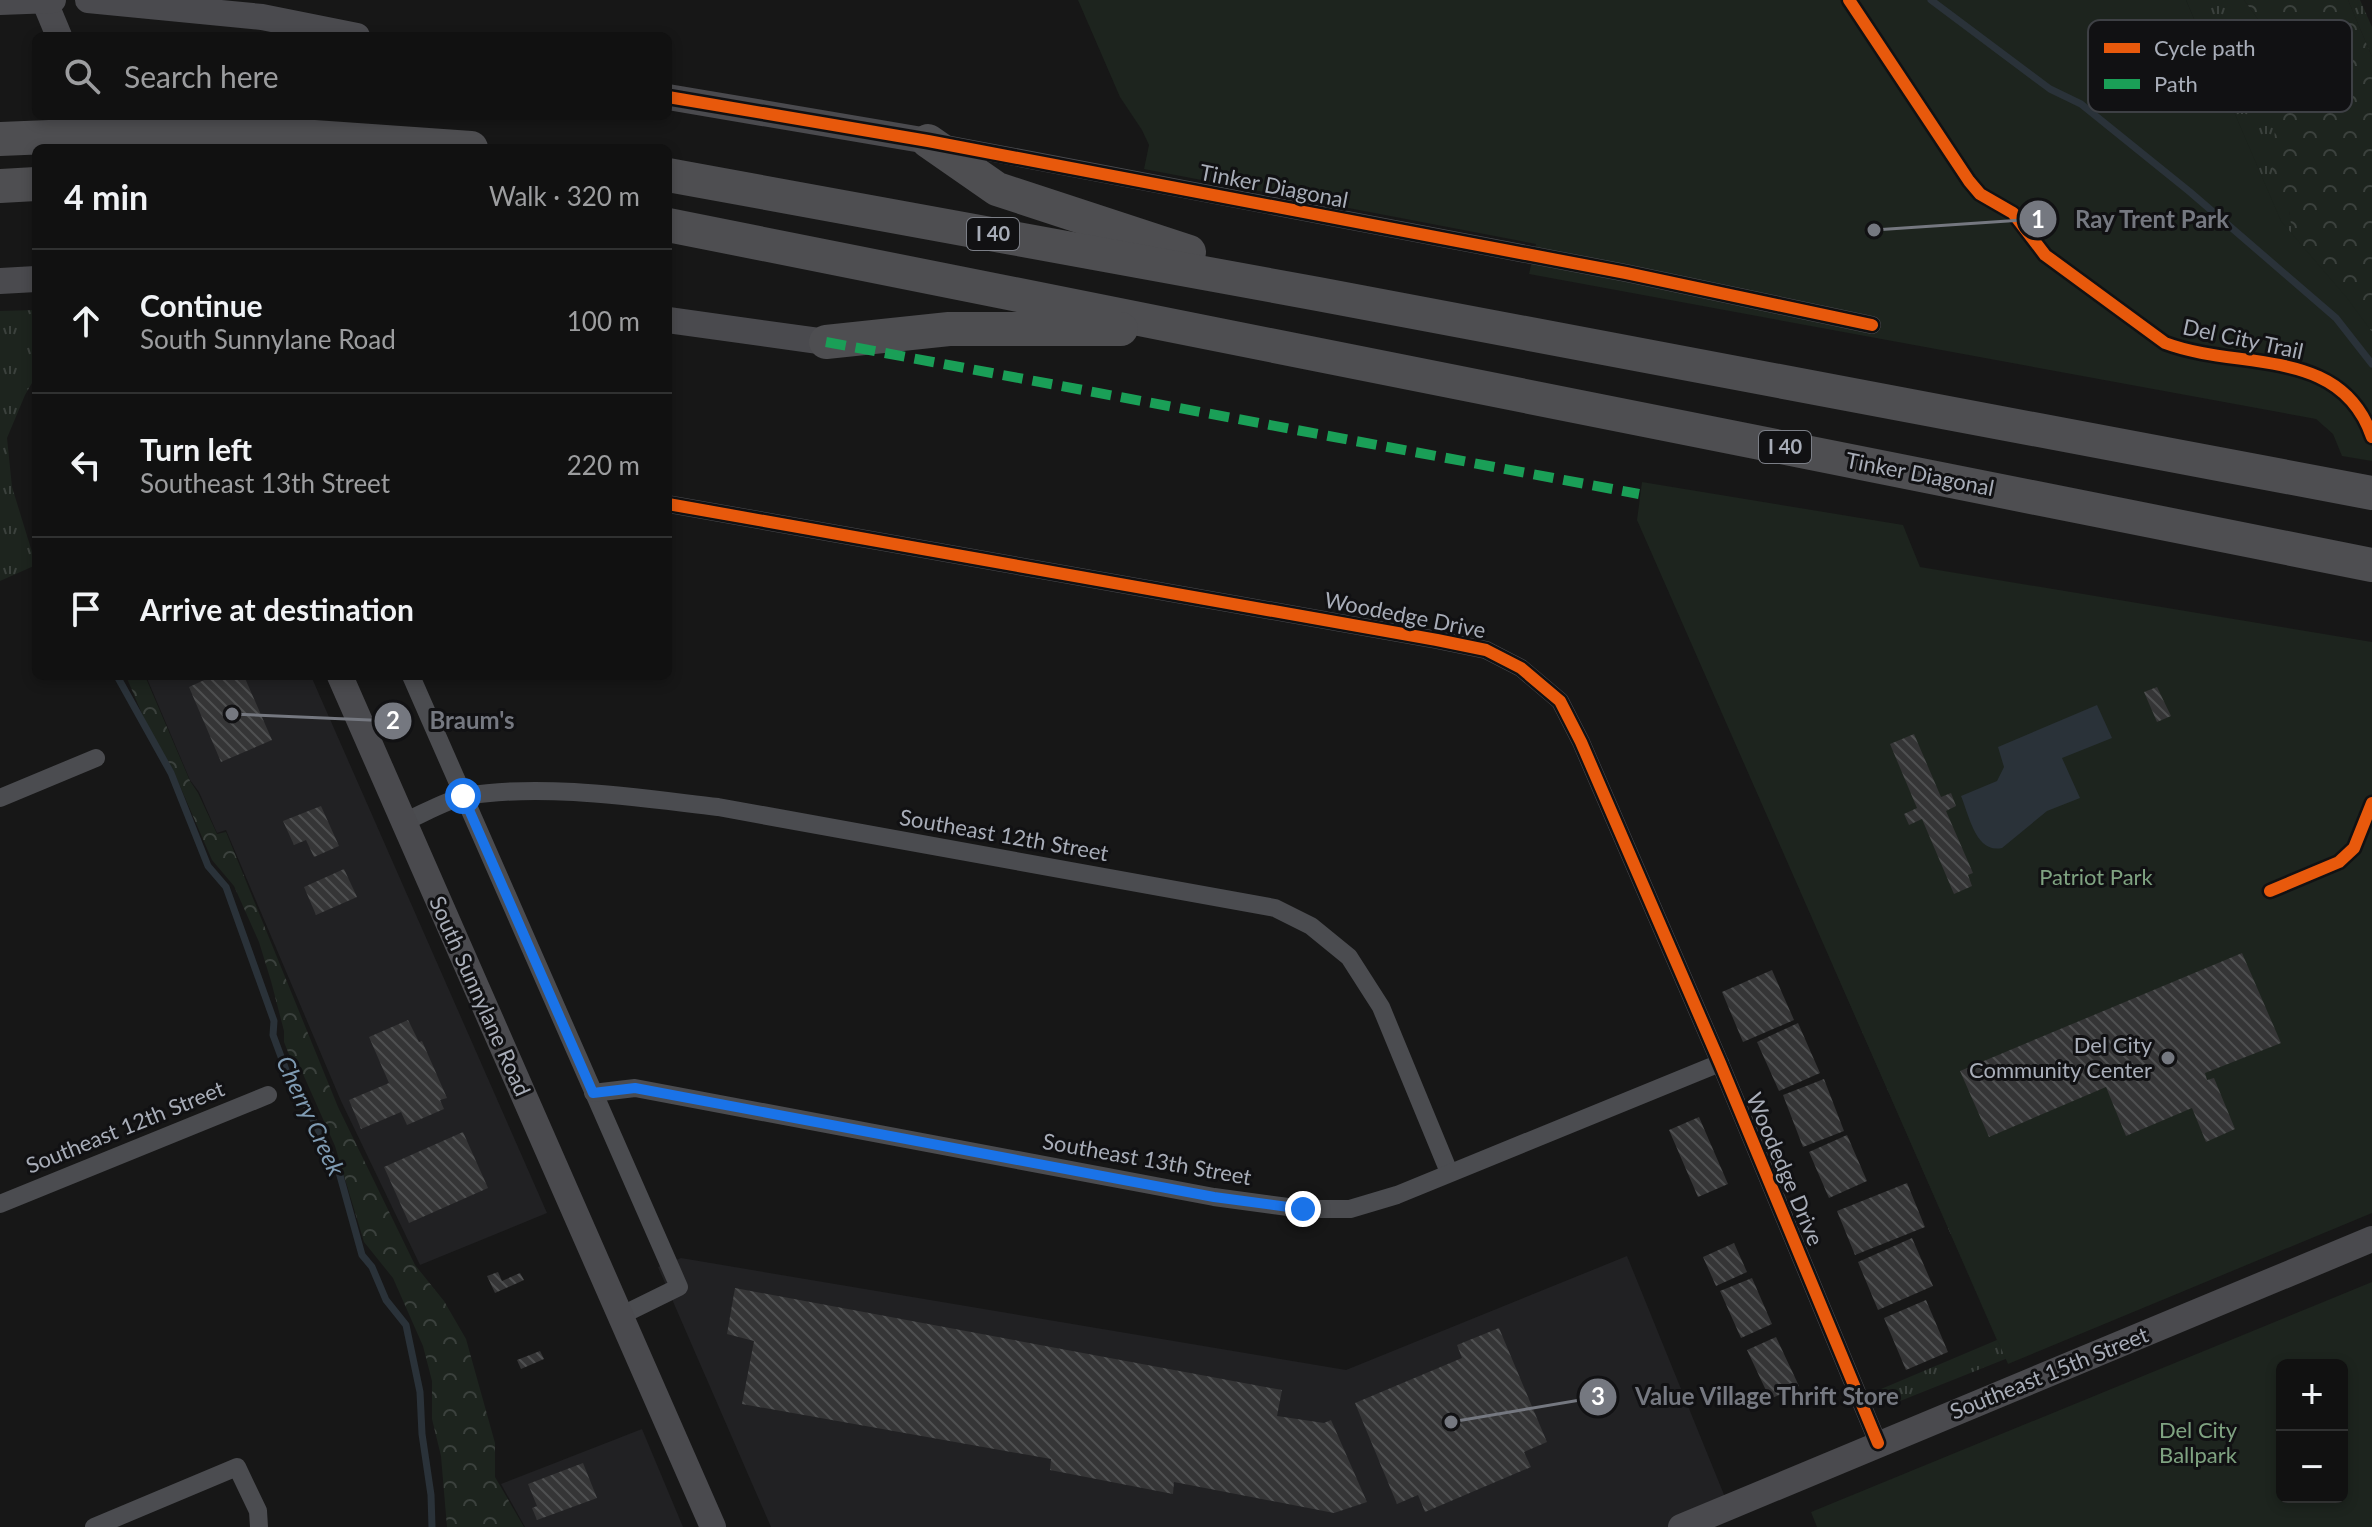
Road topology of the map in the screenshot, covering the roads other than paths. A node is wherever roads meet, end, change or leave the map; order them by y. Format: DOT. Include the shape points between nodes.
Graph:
graph roads {
  1 [pos="44,0"];
  2 [pos="53,0"];
  3 [pos="88,0"];
  4 [pos="0,2"];
  5 [pos="57,32"];
  6 [pos="337,32"];
  7 [pos="672,98"];
  8 [pos="96,120"];
  9 [pos="14,138"];
  10 [pos="928,141"];
  11 [pos="106,144"];
  12 [pos="414,144"];
  13 [pos="672,176"];
  14 [pos="32,184"];
  15 [pos="0,186"];
  16 [pos="672,226"];
  17 [pos="32,279"];
  18 [pos="0,281"];
  19 [pos="1318,294"];
  20 [pos="672,321"];
  21 [pos="1872,325"];
  22 [pos="1198,329"];
  23 [pos="826,342"];
  24 [pos="2366,492"];
  25 [pos="672,505"];
  26 [pos="2372,565"];
  27 [pos="342,680"];
  28 [pos="413,680"];
  29 [pos="96,758"];
  30 [pos="463,796"];
  31 [pos="0,798"];
  32 [pos="404,822"];
  33 [pos="1720,1063"];
  34 [pos="593,1093"];
  35 [pos="268,1095"];
  36 [pos="1449,1172"];
  37 [pos="0,1204"];
  38 [pos="2372,1239"];
  39 [pos="620,1316"];
  40 [pos="1878,1443"];
  41 [pos="94,1527"];
  42 [pos="259,1527"];
  43 [pos="713,1527"];
  44 [pos="1681,1527"];
  1 -- 2 [label="main road"];
  1 -- 4 [label="main road"];
  1 -- 5 [label="main road"];
  3 -- 6 [label="main road" via="262,17"];
  7 -- 10 [label="main road, Tinker Diagonal"];
  8 -- 11 [label="main road"];
  9 -- 12 [label="highway" via="170,132"];
  10 -- 19 [label="highway" via="1007,194"];
  10 -- 21 [label="street, Tinker Diagonal"];
  13 -- 19 [label="highway, I 40"];
  14 -- 15 [label="highway"];
  16 -- 22 [label="highway, Tinker Diagonal / I 40"];
  17 -- 18 [label="main road"];
  19 -- 24 [label="highway, I 40"];
  20 -- 23 [label="main road"];
  22 -- 23 [label="highway" via="949,329"];
  22 -- 26 [label="highway, Tinker Diagonal / I 40"];
  25 -- 33 [label="street, Woodedge Drive" via="1437,640 1486,650 1521,668 1560,701 1581,742"];
  27 -- 32 [label="main road, South Sunnylane Road"];
  28 -- 30 [label="street"];
  29 -- 31 [label="street"];
  30 -- 32 [label="street, Southeast 12th Street"];
  30 -- 34 [label="street"];
  30 -- 36 [label="street, Southeast 12th Street" via="522,792 718,807 1275,908 1311,926 1349,957 1381,1007"];
  32 -- 39 [label="main road, South Sunnylane Road"];
  33 -- 36 [label="street, Southeast 13th Street"];
  33 -- 40 [label="street, Woodedge Drive"];
  34 -- 36 [label="street, Southeast 13th Street" via="635,1088 1214,1197 1303,1209 1350,1209"];
  34 -- 39 [label="street" via="679,1287"];
  35 -- 37 [label="street, Southeast 12th Street"];
  38 -- 40 [label="main road, Southeast 15th Street"];
  39 -- 43 [label="main road, South Sunnylane Road"];
  40 -- 44 [label="main road, Southeast 15th Street"];
  41 -- 42 [label="street" via="237,1467 258,1511"];
}
